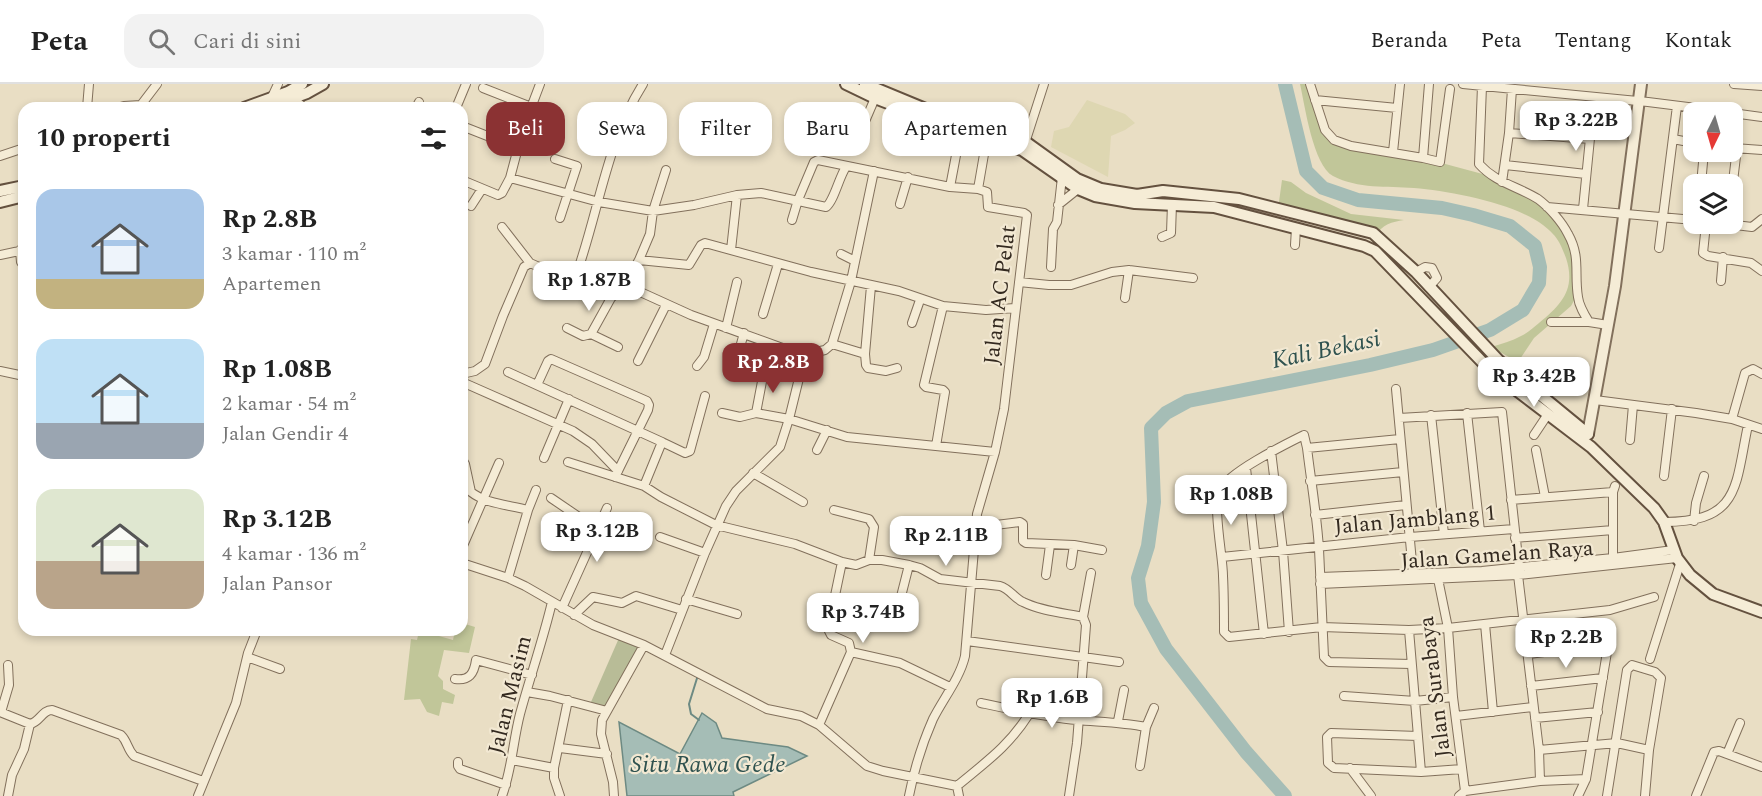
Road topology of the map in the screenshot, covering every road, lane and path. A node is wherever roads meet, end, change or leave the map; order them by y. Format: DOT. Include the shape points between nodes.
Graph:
graph roads {
  1 [pos="89,84"];
  2 [pos="157,84"];
  3 [pos="277,84"];
  4 [pos="302,84"];
  5 [pos="323,84"];
  6 [pos="466,84"];
  7 [pos="540,84"];
  8 [pos="643,84"];
  9 [pos="846,84"];
  10 [pos="866,84"];
  11 [pos="1044,84"];
  12 [pos="1310,84"];
  13 [pos="1400,84"];
  14 [pos="1429,84"];
  15 [pos="1463,84"];
  16 [pos="1641,84"];
  17 [pos="1734,84"];
  18 [pos="1482,86"];
  19 [pos="1762,86"];
  20 [pos="1525,87"];
  21 [pos="483,88"];
  22 [pos="1450,89"];
  23 [pos="1512,89"];
  24 [pos="883,98"];
  25 [pos="1594,98"];
  26 [pos="293,99"];
  27 [pos="1315,100"];
  28 [pos="88,102"];
  29 [pos="143,102"];
  30 [pos="270,102"];
  31 [pos="272,102"];
  32 [pos="276,102"];
  33 [pos="297,102"];
  34 [pos="458,102"];
  35 [pos="519,102"];
  36 [pos="534,102"];
  37 [pos="892,102"];
  38 [pos="898,102"];
  39 [pos="1638,102"];
  40 [pos="1677,106"];
  41 [pos="1683,107"];
  42 [pos="1397,108"];
  43 [pos="1743,115"];
  44 [pos="1762,117"];
  45 [pos="870,119"];
  46 [pos="468,128"];
  47 [pos="1029,130"];
  48 [pos="1509,133"];
  49 [pos="486,135"];
  50 [pos="1590,139"];
  51 [pos="1673,140"];
  52 [pos="1683,141"];
  53 [pos="1029,149"];
  54 [pos="1743,149"];
  55 [pos="18,150"];
  56 [pos="1029,150"];
  57 [pos="1762,150"];
  58 [pos="1393,152"];
  59 [pos="0,156"];
  60 [pos="516,156"];
  61 [pos="956,156"];
  62 [pos="984,156"];
  63 [pos="1423,158"];
  64 [pos="555,159"];
  65 [pos="1504,165"];
  66 [pos="846,167"];
  67 [pos="666,170"];
  68 [pos="874,171"];
  69 [pos="1586,174"];
  70 [pos="908,177"];
  71 [pos="1062,177"];
  72 [pos="510,178"];
  73 [pos="1503,182"];
  74 [pos="468,183"];
  75 [pos="18,187"];
  76 [pos="950,187"];
  77 [pos="482,189"];
  78 [pos="978,189"];
  79 [pos="1078,189"];
  80 [pos="0,191"];
  81 [pos="569,195"];
  82 [pos="737,195"];
  83 [pos="18,198"];
  84 [pos="798,200"];
  85 [pos="0,202"];
  86 [pos="599,202"];
  87 [pos="900,204"];
  88 [pos="1172,204"];
  89 [pos="1058,205"];
  90 [pos="471,206"];
  91 [pos="1547,207"];
  92 [pos="1278,209"];
  93 [pos="1583,209"];
  94 [pos="653,211"];
  95 [pos="1625,214"];
  96 [pos="1663,217"];
  97 [pos="560,218"];
  98 [pos="1683,219"];
  99 [pos="1762,219"];
  100 [pos="792,220"];
  101 [pos="1275,223"];
  102 [pos="1743,226"];
  103 [pos="502,227"];
  104 [pos="1296,228"];
  105 [pos="1705,234"];
  106 [pos="1162,237"];
  107 [pos="1296,245"];
  108 [pos="1659,248"];
  109 [pos="731,250"];
  110 [pos="18,251"];
  111 [pos="841,254"];
  112 [pos="0,255"];
  113 [pos="1723,257"];
  114 [pos="639,260"];
  115 [pos="855,261"];
  116 [pos="530,263"];
  117 [pos="778,264"];
  118 [pos="1051,267"];
  119 [pos="1129,270"];
  120 [pos="1762,271"];
  121 [pos="1193,278"];
  122 [pos="1721,280"];
  123 [pos="574,281"];
  124 [pos="851,281"];
  125 [pos="737,282"];
  126 [pos="1019,282"];
  127 [pos="625,285"];
  128 [pos="871,286"];
  129 [pos="611,298"];
  130 [pos="1125,298"];
  131 [pos="920,300"];
  132 [pos="666,305"];
  133 [pos="944,306"];
  134 [pos="1015,308"];
  135 [pos="763,314"];
  136 [pos="1551,322"];
  137 [pos="1588,322"];
  138 [pos="912,323"];
  139 [pos="714,324"];
  140 [pos="1608,325"];
  141 [pos="567,328"];
  142 [pos="726,328"];
  143 [pos="744,333"];
  144 [pos="591,334"];
  145 [pos="832,344"];
  146 [pos="618,347"];
  147 [pos="865,354"];
  148 [pos="737,358"];
  149 [pos="638,361"];
  150 [pos="803,362"];
  151 [pos="697,366"];
  152 [pos="897,368"];
  153 [pos="0,371"];
  154 [pos="764,371"];
  155 [pos="508,372"];
  156 [pos="468,373"];
  157 [pos="1762,374"];
  158 [pos="18,375"];
  159 [pos="1513,379"];
  160 [pos="468,385"];
  161 [pos="537,385"];
  162 [pos="1396,389"];
  163 [pos="705,396"];
  164 [pos="569,399"];
  165 [pos="1595,400"];
  166 [pos="1633,405"];
  167 [pos="1672,409"];
  168 [pos="722,413"];
  169 [pos="756,413"];
  170 [pos="1467,413"];
  171 [pos="1548,414"];
  172 [pos="1431,415"];
  173 [pos="1399,418"];
  174 [pos="789,419"];
  175 [pos="1732,419"];
  176 [pos="558,425"];
  177 [pos="1748,425"];
  178 [pos="1762,429"];
  179 [pos="637,430"];
  180 [pos="827,430"];
  181 [pos="1534,435"];
  182 [pos="1584,437"];
  183 [pos="1400,439"];
  184 [pos="1630,440"];
  185 [pos="662,442"];
  186 [pos="936,446"];
  187 [pos="1307,448"];
  188 [pos="817,450"];
  189 [pos="1536,450"];
  190 [pos="1271,451"];
  191 [pos="995,452"];
  192 [pos="544,458"];
  193 [pos="568,462"];
  194 [pos="499,463"];
  195 [pos="1246,468"];
  196 [pos="1403,472"];
  197 [pos="753,473"];
  198 [pos="616,474"];
  199 [pos="1664,476"];
  200 [pos="1704,476"];
  201 [pos="468,478"];
  202 [pos="1310,481"];
  203 [pos="644,486"];
  204 [pos="536,490"];
  205 [pos="1545,497"];
  206 [pos="551,498"];
  207 [pos="484,499"];
  208 [pos="1511,500"];
  209 [pos="803,502"];
  210 [pos="1406,505"];
  211 [pos="607,508"];
  212 [pos="528,510"];
  213 [pos="834,510"];
  214 [pos="1315,515"];
  215 [pos="1694,521"];
  216 [pos="1664,522"];
  217 [pos="716,525"];
  218 [pos="975,528"];
  219 [pos="1514,529"];
  220 [pos="598,530"];
  221 [pos="1613,530"];
  222 [pos="1480,531"];
  223 [pos="1444,534"];
  224 [pos="468,535"];
  225 [pos="660,537"];
  226 [pos="1410,537"];
  227 [pos="1515,538"];
  228 [pos="943,542"];
  229 [pos="1050,545"];
  230 [pos="1074,545"];
  231 [pos="1319,548"];
  232 [pos="1102,550"];
  233 [pos="1283,551"];
  234 [pos="705,553"];
  235 [pos="1255,553"];
  236 [pos="1222,557"];
  237 [pos="1677,557"];
  238 [pos="869,560"];
  239 [pos="842,562"];
  240 [pos="1613,562"];
  241 [pos="468,565"];
  242 [pos="909,565"];
  243 [pos="1071,565"];
  244 [pos="1519,571"];
  245 [pos="1091,573"];
  246 [pos="1046,575"];
  247 [pos="1418,575"];
  248 [pos="1437,575"];
  249 [pos="508,578"];
  250 [pos="1320,580"];
  251 [pos="972,584"];
  252 [pos="1654,597"];
  253 [pos="686,599"];
  254 [pos="552,602"];
  255 [pos="562,608"];
  256 [pos="682,610"];
  257 [pos="1762,612"];
  258 [pos="737,614"];
  259 [pos="574,615"];
  260 [pos="1083,617"];
  261 [pos="1524,620"];
  262 [pos="894,624"];
  263 [pos="1485,624"];
  264 [pos="1322,627"];
  265 [pos="1448,628"];
  266 [pos="1409,630"];
  267 [pos="1289,632"];
  268 [pos="1264,634"];
  269 [pos="255,636"];
  270 [pos="967,641"];
  271 [pos="644,645"];
  272 [pos="851,652"];
  273 [pos="1529,654"];
  274 [pos="665,656"];
  275 [pos="1083,656"];
  276 [pos="247,657"];
  277 [pos="1650,659"];
  278 [pos="1119,662"];
  279 [pos="1411,664"];
  280 [pos="9,665"];
  281 [pos="280,669"];
  282 [pos="532,675"];
  283 [pos="1604,678"];
  284 [pos="455,679"];
  285 [pos="1532,686"];
  286 [pos="950,687"];
  287 [pos="1124,690"];
  288 [pos="527,692"];
  289 [pos="1344,696"];
  290 [pos="1453,698"];
  291 [pos="568,700"];
  292 [pos="1415,701"];
  293 [pos="981,703"];
  294 [pos="1533,707"];
  295 [pos="1154,708"];
  296 [pos="607,711"];
  297 [pos="1,712"];
  298 [pos="1493,712"];
  299 [pos="1598,712"];
  300 [pos="1029,714"];
  301 [pos="1456,716"];
  302 [pos="1535,718"];
  303 [pos="1078,720"];
  304 [pos="1118,722"];
  305 [pos="1740,723"];
  306 [pos="30,724"];
  307 [pos="819,724"];
  308 [pos="1146,727"];
  309 [pos="1418,736"];
  310 [pos="1617,743"];
  311 [pos="1592,745"];
  312 [pos="560,748"];
  313 [pos="1539,750"];
  314 [pos="1649,750"];
  315 [pos="607,754"];
  316 [pos="1727,754"];
  317 [pos="512,760"];
  318 [pos="458,762"];
  319 [pos="1140,766"];
  320 [pos="1762,766"];
  321 [pos="554,768"];
  322 [pos="1350,768"];
  323 [pos="1462,769"];
  324 [pos="1421,772"];
  325 [pos="912,777"];
  326 [pos="1586,779"];
  327 [pos="1540,781"];
  328 [pos="203,782"];
  329 [pos="506,785"];
  330 [pos="957,786"];
  331 [pos="1460,795"];
  332 [pos="8,796"];
  333 [pos="198,796"];
  334 [pos="502,796"];
  335 [pos="560,796"];
  336 [pos="614,796"];
  337 [pos="909,796"];
  338 [pos="959,796"];
  339 [pos="1069,796"];
  340 [pos="1371,796"];
  341 [pos="1578,796"];
  342 [pos="1607,796"];
  343 [pos="1645,796"];
  344 [pos="1696,796"];
  1 -- 28 [label="street"];
  2 -- 29 [label="street"];
  3 -- 30 [label="street"];
  4 -- 31 [label="main road"];
  5 -- 26 [label="main road"];
  6 -- 34 [label="street"];
  7 -- 36 [label="street"];
  8 -- 86 [label="street" via="618,135"];
  9 -- 24 [label="main road"];
  10 -- 24 [label="main road"];
  11 -- 47 [label="street"];
  12 -- 27 [label="street"];
  13 -- 42 [label="street"];
  14 -- 63 [label="street"];
  15 -- 18 [label="street"];
  16 -- 39 [label="main road"];
  17 -- 19 [label="street"];
  18 -- 23 [label="street"];
  18 -- 73 [label="street" via="1479,164"];
  20 -- 23 [label="street"];
  20 -- 25 [label="street"];
  21 -- 35 [label="street"];
  22 -- 63 [label="street" via="1440,162"];
  23 -- 48 [label="street"];
  24 -- 37 [label="main road"];
  24 -- 38 [label="main road"];
  24 -- 45 [label="street"];
  25 -- 39 [label="street"];
  25 -- 50 [label="street"];
  26 -- 32 [label="main road"];
  26 -- 33 [label="street"];
  27 -- 42 [label="street"];
  27 -- 58 [label="street" via="1325,130 1334,140"];
  39 -- 40 [label="street"];
  39 -- 95 [label="main road"];
  40 -- 41 [label="street"];
  40 -- 51 [label="street"];
  42 -- 58 [label="street"];
  43 -- 44 [label="street"];
  46 -- 49 [label="street"];
  48 -- 50 [label="street"];
  48 -- 65 [label="street"];
  50 -- 69 [label="street"];
  51 -- 52 [label="street"];
  51 -- 96 [label="street"];
  53 -- 92 [label="main road" via="1101,189 1137,195 1163,191 1239,199"];
  54 -- 57 [label="street"];
  55 -- 59 [label="street"];
  56 -- 71 [label="main road"];
  58 -- 63 [label="street"];
  60 -- 72 [label="street"];
  61 -- 76 [label="street"];
  62 -- 78 [label="street"];
  64 -- 81 [label="street" via="577,166"];
  65 -- 69 [label="street"];
  65 -- 73 [label="street"];
  66 -- 68 [label="street"];
  66 -- 84 [label="street" via="828,206"];
  66 -- 84 [label="street" via="816,161"];
  67 -- 94 [label="street"];
  68 -- 70 [label="street"];
  68 -- 115 [label="street"];
  69 -- 93 [label="street"];
  70 -- 76 [label="street"];
  70 -- 87 [label="street"];
  71 -- 79 [label="main road"];
  71 -- 89 [label="street"];
  72 -- 77 [label="street" via="500,195"];
  72 -- 81 [label="street"];
  73 -- 91 [label="street"];
  74 -- 77 [label="street"];
  75 -- 80 [label="main road"];
  76 -- 78 [label="street"];
  77 -- 90 [label="street"];
  78 -- 126 [label="street, Jalan AC Pelat" via="988,193 988,207 1027,215"];
  79 -- 88 [label="main road" via="1114,201"];
  79 -- 89 [label="street"];
  81 -- 86 [label="street"];
  81 -- 97 [label="street"];
  82 -- 84 [label="street" via="761,193"];
  82 -- 94 [label="street"];
  82 -- 109 [label="street"];
  83 -- 85 [label="main road"];
  84 -- 100 [label="street"];
  86 -- 94 [label="street"];
  86 -- 123 [label="street"];
  88 -- 101 [label="main road" via="1214,207"];
  88 -- 106 [label="street" via="1171,233"];
  89 -- 118 [label="street"];
  91 -- 93 [label="street"];
  91 -- 137 [label="street" via="1568,234 1576,256 1577,295"];
  92 -- 101 [label="main road"];
  92 -- 159 [label="main road" via="1373,233 1416,272"];
  93 -- 95 [label="street"];
  94 -- 114 [label="street" via="652,226"];
  95 -- 96 [label="street"];
  95 -- 140 [label="main road"];
  96 -- 98 [label="street"];
  96 -- 108 [label="street"];
  99 -- 102 [label="street" via="1752,227"];
  101 -- 104 [label="main road"];
  103 -- 116 [label="street"];
  104 -- 107 [label="street"];
  104 -- 159 [label="main road" via="1375,251 1490,370"];
  105 -- 113 [label="street" via="1703,253"];
  109 -- 114 [label="street" via="702,244 689,265"];
  109 -- 117 [label="street"];
  110 -- 112 [label="street"];
  111 -- 115 [label="street"];
  113 -- 120 [label="street" via="1751,263"];
  113 -- 122 [label="street"];
  114 -- 127 [label="street"];
  115 -- 124 [label="street"];
  116 -- 123 [label="street"];
  116 -- 156 [label="street" via="524,267 485,364"];
  117 -- 124 [label="street"];
  117 -- 135 [label="street"];
  119 -- 121 [label="street"];
  119 -- 126 [label="street" via="1071,285"];
  119 -- 130 [label="street"];
  123 -- 129 [label="street"];
  124 -- 128 [label="street"];
  124 -- 145 [label="street"];
  125 -- 142 [label="street"];
  126 -- 134 [label="street, Jalan AC Pelat"];
  127 -- 129 [label="street"];
  127 -- 132 [label="street"];
  128 -- 131 [label="street"];
  128 -- 147 [label="street"];
  129 -- 144 [label="street"];
  131 -- 133 [label="street"];
  131 -- 138 [label="street"];
  132 -- 139 [label="street"];
  132 -- 149 [label="street"];
  133 -- 134 [label="street"];
  133 -- 186 [label="street" via="924,385 945,392"];
  134 -- 191 [label="street, Jalan AC Pelat" via="1007,393"];
  136 -- 137 [label="street"];
  137 -- 140 [label="street"];
  139 -- 142 [label="street"];
  139 -- 151 [label="street" via="704,357"];
  140 -- 165 [label="main road"];
  141 -- 144 [label="street" via="584,336"];
  142 -- 143 [label="street"];
  143 -- 148 [label="street"];
  143 -- 150 [label="street" via="788,350"];
  144 -- 146 [label="street"];
  145 -- 147 [label="street"];
  145 -- 150 [label="street" via="828,349 811,353"];
  147 -- 152 [label="street" via="868,368"];
  150 -- 174 [label="street"];
  153 -- 158 [label="street"];
  154 -- 169 [label="street"];
  155 -- 161 [label="street"];
  157 -- 175 [label="street" via="1753,369 1745,373"];
  159 -- 171 [label="main road"];
  159 -- 182 [label="main road"];
  160 -- 176 [label="street"];
  161 -- 164 [label="street"];
  161 -- 179 [label="street" via="548,361 554,359 647,401 648,410"];
  162 -- 173 [label="street"];
  163 -- 185 [label="street" via="690,452"];
  164 -- 176 [label="street"];
  164 -- 179 [label="street"];
  165 -- 166 [label="street"];
  165 -- 182 [label="main road"];
  166 -- 167 [label="street"];
  166 -- 184 [label="street"];
  167 -- 175 [label="street"];
  167 -- 199 [label="street"];
  168 -- 169 [label="street" via="740,417"];
  169 -- 174 [label="street"];
  170 -- 172 [label="street"];
  170 -- 208 [label="street" via="1502,412"];
  170 -- 222 [label="street"];
  171 -- 181 [label="street"];
  171 -- 182 [label="main road"];
  172 -- 173 [label="street"];
  172 -- 223 [label="street"];
  173 -- 183 [label="street"];
  174 -- 180 [label="street"];
  174 -- 197 [label="street" via="780,447"];
  175 -- 177 [label="street"];
  176 -- 192 [label="street"];
  176 -- 198 [label="street" via="583,436"];
  177 -- 178 [label="street"];
  177 -- 215 [label="street" via="1730,499 1716,512"];
  179 -- 185 [label="street"];
  179 -- 198 [label="street"];
  180 -- 186 [label="street" via="847,437"];
  180 -- 188 [label="street"];
  182 -- 216 [label="main road"];
  183 -- 187 [label="street"];
  183 -- 196 [label="street"];
  185 -- 203 [label="street"];
  186 -- 191 [label="street"];
  187 -- 190 [label="street" via="1304,435"];
  187 -- 202 [label="street"];
  189 -- 205 [label="street"];
  190 -- 195 [label="street"];
  190 -- 233 [label="street"];
  191 -- 218 [label="street, Jalan AC Pelat"];
  193 -- 198 [label="street"];
  194 -- 207 [label="street"];
  195 -- 235 [label="street"];
  195 -- 236 [label="street" via="1218,492"];
  196 -- 202 [label="street"];
  196 -- 210 [label="street"];
  197 -- 209 [label="street"];
  197 -- 217 [label="street" via="731,498"];
  198 -- 203 [label="street"];
  200 -- 215 [label="street"];
  201 -- 207 [label="street" via="471,492"];
  202 -- 214 [label="street"];
  203 -- 217 [label="street"];
  204 -- 212 [label="street"];
  205 -- 208 [label="street"];
  205 -- 221 [label="street" via="1614,489"];
  206 -- 220 [label="street"];
  207 -- 212 [label="street"];
  207 -- 224 [label="street"];
  208 -- 219 [label="street"];
  210 -- 214 [label="street"];
  210 -- 226 [label="street"];
  211 -- 220 [label="street"];
  212 -- 249 [label="street"];
  213 -- 238 [label="street" via="872,522"];
  214 -- 231 [label="street"];
  215 -- 216 [label="street"];
  216 -- 237 [label="main road"];
  217 -- 234 [label="street"];
  217 -- 239 [label="street" via="795,544"];
  218 -- 228 [label="street" via="947,531"];
  218 -- 229 [label="street" via="1022,522 1024,542"];
  218 -- 251 [label="street, Jalan AC Pelat"];
  219 -- 222 [label="street, Jalan Jamblang 1"];
  219 -- 227 [label="street"];
  220 -- 255 [label="street"];
  221 -- 227 [label="street"];
  221 -- 240 [label="street"];
  222 -- 223 [label="street, Jalan Jamblang 1"];
  223 -- 226 [label="street, Jalan Jamblang 1"];
  225 -- 234 [label="street"];
  226 -- 231 [label="street, Jalan Jamblang 1"];
  226 -- 247 [label="street"];
  227 -- 244 [label="street"];
  229 -- 230 [label="street"];
  229 -- 246 [label="street"];
  230 -- 232 [label="street"];
  230 -- 243 [label="street"];
  231 -- 233 [label="street, Jalan Jamblang 1"];
  231 -- 250 [label="street"];
  233 -- 235 [label="street, Jalan Jamblang 1"];
  233 -- 267 [label="street"];
  234 -- 253 [label="street"];
  235 -- 236 [label="street, Jalan Jamblang 1"];
  235 -- 268 [label="street"];
  236 -- 268 [label="street" via="1225,635"];
  237 -- 240 [label="street, Jalan Gamelan Raya"];
  237 -- 257 [label="main road" via="1690,575 1713,594"];
  237 -- 277 [label="street"];
  238 -- 239 [label="street" via="856,565"];
  238 -- 242 [label="street"];
  239 -- 272 [label="street" via="828,629 831,635 849,643"];
  240 -- 244 [label="street, Jalan Gamelan Raya"];
  241 -- 249 [label="street"];
  242 -- 251 [label="street" via="940,579"];
  242 -- 262 [label="street"];
  244 -- 248 [label="street, Jalan Gamelan Raya"];
  244 -- 261 [label="street"];
  245 -- 260 [label="street"];
  247 -- 248 [label="street, Jalan Gamelan Raya"];
  247 -- 250 [label="street, Jalan Gamelan Raya"];
  248 -- 265 [label="street, Jalan Surabaya"];
  249 -- 254 [label="street"];
  250 -- 264 [label="street"];
  251 -- 260 [label="street" via="1006,588 1030,605"];
  251 -- 270 [label="street, Jalan AC Pelat"];
  252 -- 261 [label="street" via="1610,610"];
  253 -- 256 [label="street"];
  253 -- 258 [label="street"];
  254 -- 255 [label="street"];
  254 -- 282 [label="street, Jalan Masim"];
  255 -- 259 [label="street"];
  256 -- 259 [label="street" via="636,596 622,603 593,597"];
  256 -- 274 [label="street"];
  259 -- 271 [label="street" via="607,633"];
  260 -- 275 [label="street"];
  261 -- 263 [label="street"];
  261 -- 273 [label="street"];
  263 -- 265 [label="street"];
  263 -- 298 [label="street"];
  264 -- 266 [label="street"];
  264 -- 267 [label="street"];
  264 -- 279 [label="street" via="1324,657 1329,662"];
  265 -- 266 [label="street"];
  265 -- 290 [label="street, Jalan Surabaya"];
  266 -- 279 [label="street"];
  267 -- 268 [label="street"];
  269 -- 276 [label="street"];
  270 -- 275 [label="street"];
  270 -- 286 [label="street, Jalan AC Pelat" via="964,662"];
  271 -- 274 [label="street"];
  271 -- 296 [label="street"];
  272 -- 286 [label="street" via="900,663"];
  272 -- 307 [label="street"];
  273 -- 283 [label="street" via="1604,644 1608,648"];
  273 -- 285 [label="street"];
  274 -- 307 [label="street" via="767,709"];
  275 -- 278 [label="street"];
  275 -- 303 [label="street"];
  276 -- 281 [label="street"];
  276 -- 328 [label="street" via="236,703"];
  279 -- 292 [label="street"];
  280 -- 297 [label="street" via="9,685"];
  282 -- 284 [label="street" via="476,660 469,678"];
  282 -- 288 [label="street, Jalan Masim"];
  283 -- 285 [label="street"];
  283 -- 299 [label="street"];
  285 -- 294 [label="street"];
  286 -- 325 [label="street, Jalan AC Pelat"];
  287 -- 304 [label="street"];
  288 -- 291 [label="street"];
  288 -- 317 [label="street, Jalan Masim"];
  289 -- 292 [label="street"];
  290 -- 292 [label="street"];
  290 -- 301 [label="street, Jalan Surabaya"];
  291 -- 296 [label="street"];
  291 -- 312 [label="street"];
  292 -- 309 [label="street"];
  293 -- 300 [label="street"];
  294 -- 298 [label="street"];
  294 -- 302 [label="street"];
  295 -- 308 [label="street"];
  296 -- 315 [label="street" via="601,734"];
  297 -- 306 [label="street"];
  298 -- 301 [label="street"];
  299 -- 302 [label="street"];
  299 -- 311 [label="street"];
  300 -- 303 [label="street"];
  300 -- 330 [label="street" via="1003,749"];
  301 -- 323 [label="street, Jalan Surabaya"];
  302 -- 313 [label="street"];
  303 -- 304 [label="street"];
  303 -- 339 [label="street"];
  304 -- 308 [label="street"];
  305 -- 316 [label="street"];
  306 -- 328 [label="street" via="52,710 121,735 134,756"];
  306 -- 332 [label="street"];
  307 -- 325 [label="street" via="867,766"];
  308 -- 319 [label="street"];
  309 -- 322 [label="street" via="1330,733 1330,766"];
  309 -- 324 [label="street"];
  310 -- 311 [label="street"];
  310 -- 314 [label="street"];
  310 -- 314 [label="street" via="1627,670 1635,665 1655,672 1661,681"];
  310 -- 342 [label="street"];
  311 -- 313 [label="street"];
  311 -- 326 [label="street"];
  312 -- 315 [label="street"];
  312 -- 321 [label="street"];
  313 -- 327 [label="street"];
  314 -- 343 [label="street"];
  315 -- 336 [label="street"];
  316 -- 320 [label="street"];
  316 -- 344 [label="street" via="1712,754"];
  317 -- 321 [label="street"];
  317 -- 329 [label="street, Jalan Masim"];
  318 -- 329 [label="street" via="460,769"];
  321 -- 335 [label="street"];
  322 -- 324 [label="street"];
  322 -- 340 [label="street"];
  323 -- 324 [label="street"];
  323 -- 331 [label="street, Jalan Surabaya"];
  325 -- 330 [label="street"];
  325 -- 337 [label="street, Jalan AC Pelat"];
  326 -- 327 [label="street"];
  326 -- 341 [label="street"];
  327 -- 331 [label="street"];
  328 -- 333 [label="street"];
  329 -- 334 [label="street, Jalan Masim"];
  330 -- 338 [label="street"];
}
